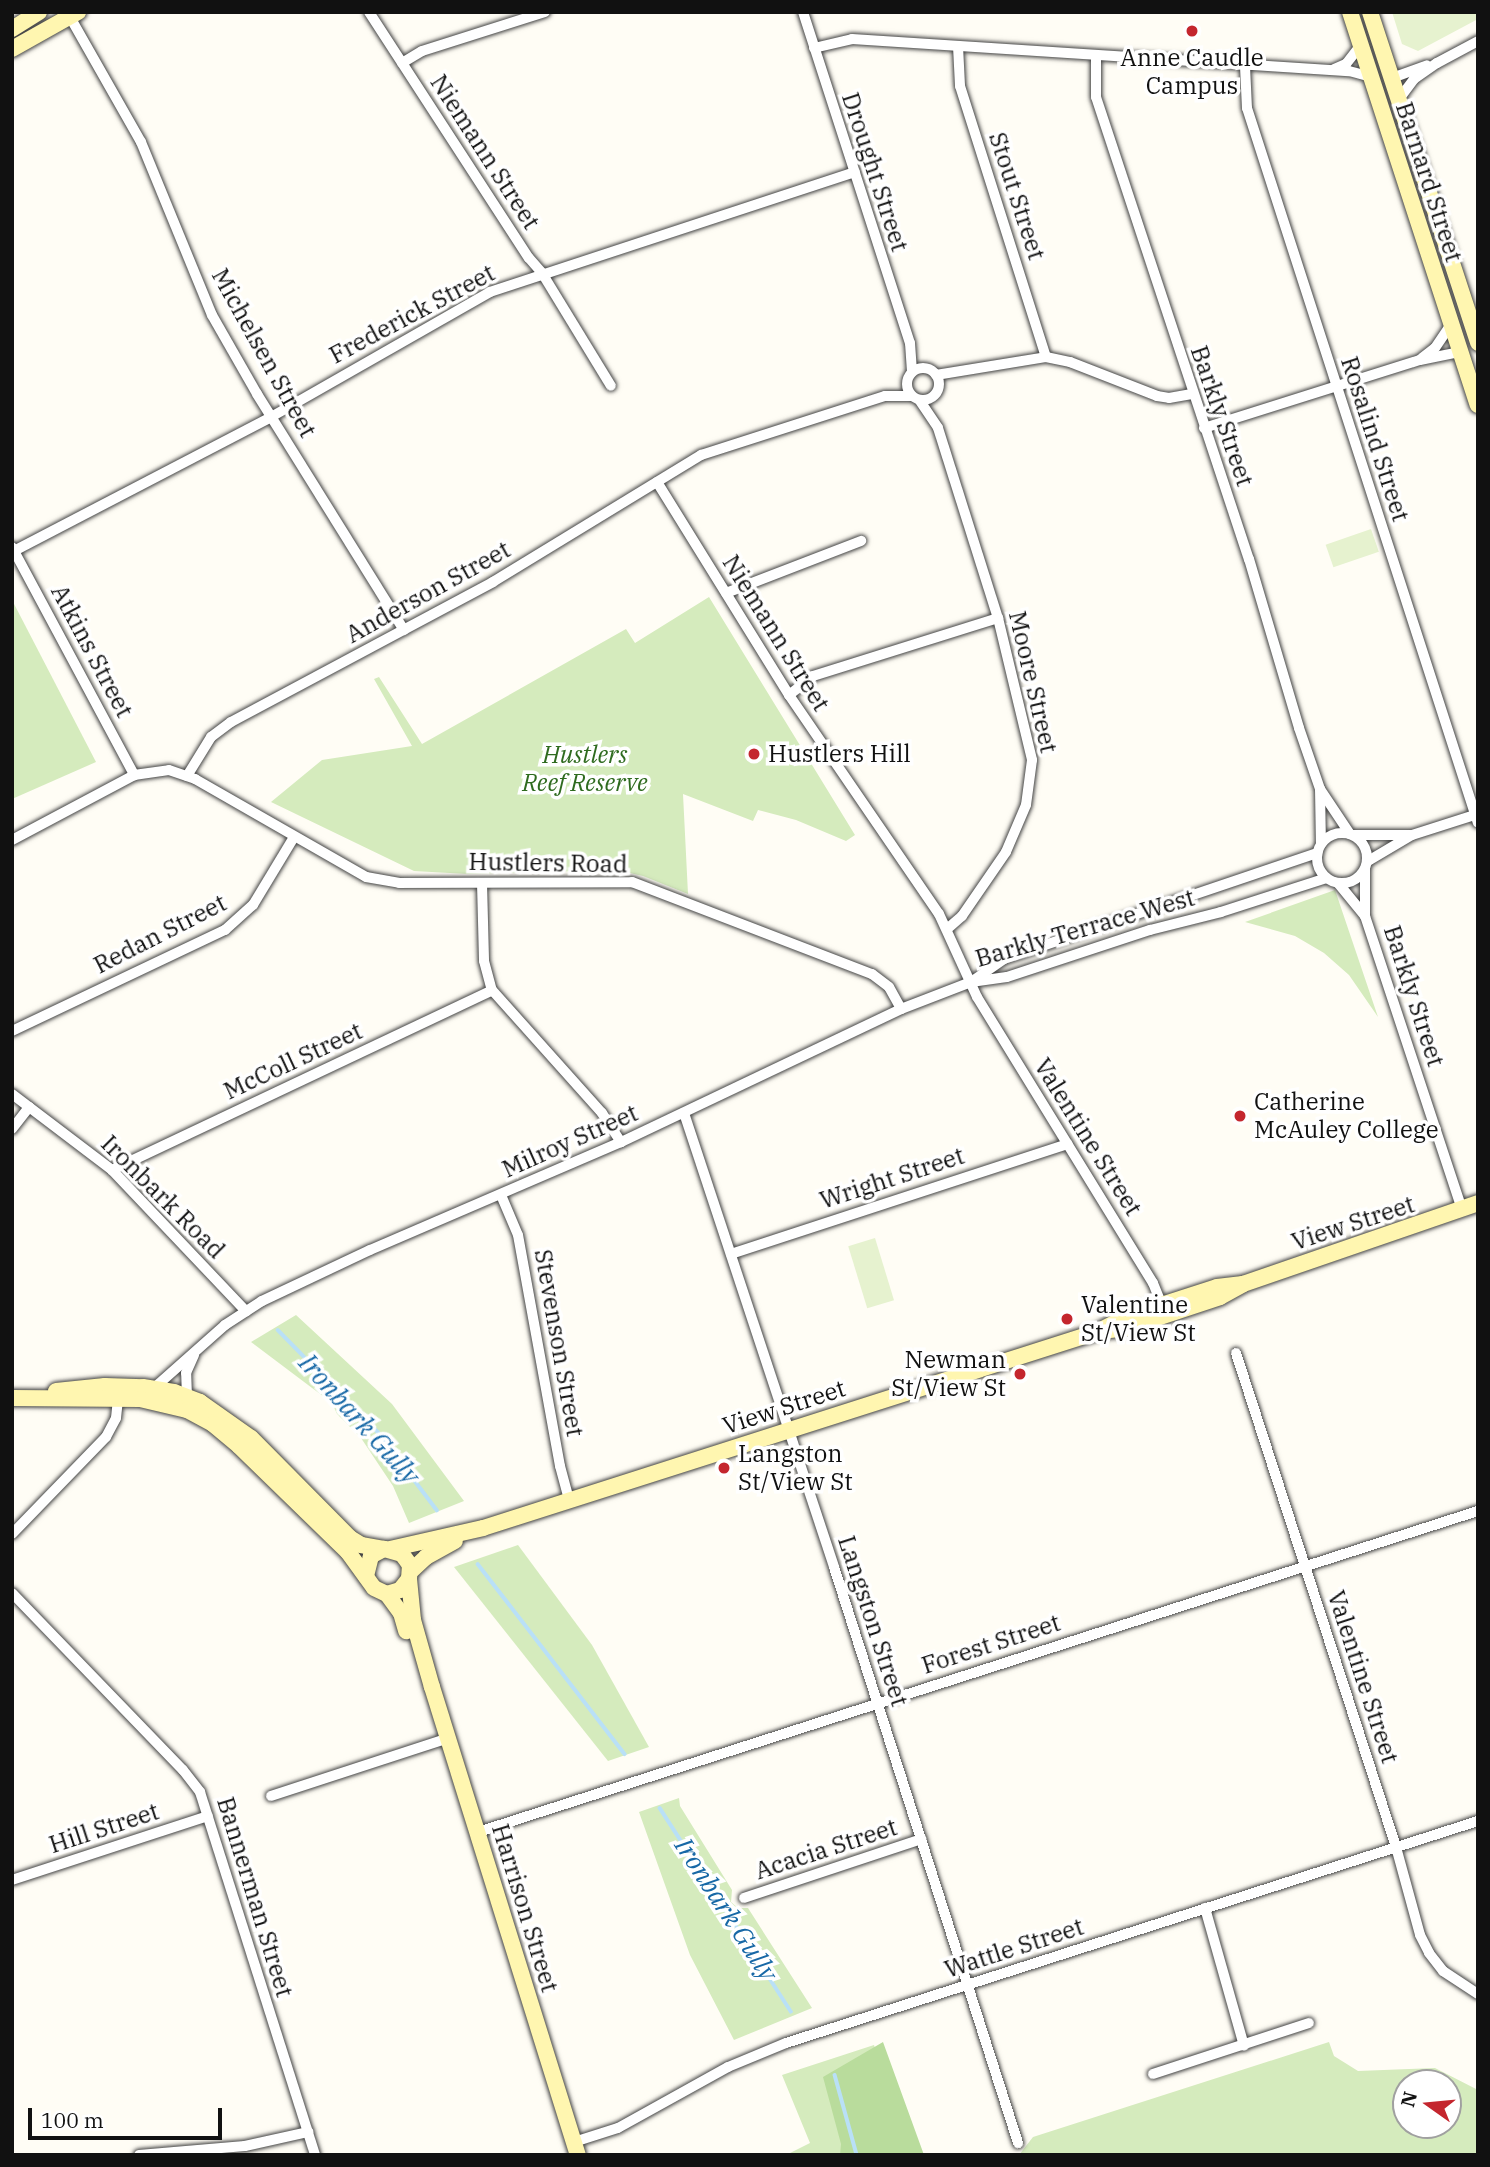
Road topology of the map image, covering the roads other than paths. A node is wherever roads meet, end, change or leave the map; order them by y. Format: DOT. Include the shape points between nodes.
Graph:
graph roads {
  1 [pos="39,12"];
  2 [pos="369,12"];
  3 [pos="545,12"];
  4 [pos="803,12"];
  5 [pos="1350,12"];
  6 [pos="1370,12"];
  7 [pos="72,14"];
  8 [pos="12,29"];
  9 [pos="1478,41"];
  10 [pos="958,46"];
  11 [pos="1360,46"];
  12 [pos="814,48"];
  13 [pos="12,49"];
  14 [pos="1096,55"];
  15 [pos="402,63"];
  16 [pos="1437,63"];
  17 [pos="1245,66"];
  18 [pos="1328,71"];
  19 [pos="1371,77"];
  20 [pos="1392,78"];
  21 [pos="1399,99"];
  22 [pos="855,172"];
  23 [pos="1414,210"];
  24 [pos="1438,220"];
  25 [pos="542,273"];
  26 [pos="1451,324"];
  27 [pos="910,343"];
  28 [pos="1478,343"];
  29 [pos="1460,352"];
  30 [pos="1046,357"];
  31 [pos="1420,360"];
  32 [pos="932,372"];
  33 [pos="964,372"];
  34 [pos="909,376"];
  35 [pos="611,386"];
  36 [pos="1336,387"];
  37 [pos="937,392"];
  38 [pos="1192,394"];
  39 [pos="885,396"];
  40 [pos="916,398"];
  41 [pos="1478,405"];
  42 [pos="271,416"];
  43 [pos="938,428"];
  44 [pos="1204,428"];
  45 [pos="657,482"];
  46 [pos="860,541"];
  47 [pos="13,549"];
  48 [pos="726,593"];
  49 [pos="998,618"];
  50 [pos="404,630"];
  51 [pos="789,695"];
  52 [pos="134,775"];
  53 [pos="187,776"];
  54 [pos="1320,789"];
  55 [pos="1477,818"];
  56 [pos="1352,835"];
  57 [pos="1412,835"];
  58 [pos="294,837"];
  59 [pos="12,840"];
  60 [pos="1319,848"];
  61 [pos="1366,865"];
  62 [pos="1326,878"];
  63 [pos="482,883"];
  64 [pos="1338,883"];
  65 [pos="1365,916"];
  66 [pos="947,929"];
  67 [pos="971,982"];
  68 [pos="492,990"];
  69 [pos="901,1009"];
  70 [pos="12,1031"];
  71 [pos="12,1094"];
  72 [pos="29,1107"];
  73 [pos="684,1112"];
  74 [pos="12,1129"];
  75 [pos="621,1142"];
  76 [pos="1067,1144"];
  77 [pos="112,1170"];
  78 [pos="501,1195"];
  79 [pos="1470,1206"];
  80 [pos="731,1254"];
  81 [pos="1164,1310"];
  82 [pos="246,1311"];
  83 [pos="195,1352"];
  84 [pos="1236,1353"];
  85 [pos="154,1388"];
  86 [pos="12,1397"];
  87 [pos="118,1398"];
  88 [pos="177,1398"];
  89 [pos="789,1429"];
  90 [pos="569,1500"];
  91 [pos="1478,1511"];
  92 [pos="483,1528"];
  93 [pos="12,1534"];
  94 [pos="387,1549"];
  95 [pos="1306,1566"];
  96 [pos="410,1575"];
  97 [pos="366,1576"];
  98 [pos="12,1593"];
  99 [pos="387,1594"];
  100 [pos="432,1687"];
  101 [pos="877,1703"];
  102 [pos="448,1738"];
  103 [pos="271,1796"];
  104 [pos="208,1816"];
  105 [pos="1478,1821"];
  106 [pos="478,1832"];
  107 [pos="921,1839"];
  108 [pos="1396,1847"];
  109 [pos="12,1880"];
  110 [pos="744,1898"];
  111 [pos="1205,1908"];
  112 [pos="968,1986"];
  113 [pos="1478,1994"];
  114 [pos="1309,2022"];
  115 [pos="1244,2046"];
  116 [pos="1153,2074"];
  117 [pos="308,2132"];
  118 [pos="1018,2143"];
  119 [pos="576,2148"];
  120 [pos="139,2155"];
  121 [pos="315,2155"];
  1 -- 8 [label="street"];
  2 -- 15 [label="street, Niemann Street"];
  3 -- 15 [label="street" via="422,51"];
  4 -- 12 [label="street, Drought Street"];
  5 -- 11 [label="street, Barnard Street"];
  6 -- 20 [label="street, Barnard Street"];
  7 -- 13 [label="street"];
  7 -- 42 [label="street, Michelsen Street" via="141,142 212,315"];
  9 -- 16 [label="street"];
  10 -- 12 [label="street" via="852,39"];
  10 -- 14 [label="street"];
  10 -- 30 [label="street, Stout Street" via="960,86"];
  11 -- 18 [label="street" via="1346,64"];
  11 -- 19 [label="street, Barnard Street"];
  12 -- 22 [label="street, Drought Street"];
  14 -- 17 [label="street"];
  14 -- 38 [label="street, Barkly Street" via="1096,97"];
  15 -- 25 [label="street, Niemann Street"];
  16 -- 20 [label="street"];
  16 -- 21 [label="street" via="1414,79"];
  17 -- 18 [label="street"];
  17 -- 36 [label="street, Rosalind Street" via="1247,108"];
  18 -- 19 [label="street"];
  19 -- 23 [label="street, Barnard Street"];
  20 -- 21 [label="street, Barnard Street"];
  20 -- 23 [label="street" via="1386,92"];
  21 -- 24 [label="street, Barnard Street"];
  22 -- 25 [label="street, Frederick Street"];
  22 -- 27 [label="street, Drought Street"];
  23 -- 26 [label="street, Barnard Street"];
  24 -- 28 [label="street, Barnard Street"];
  24 -- 29 [label="street" via="1442,257 1468,342"];
  25 -- 35 [label="street, Niemann Street"];
  25 -- 42 [label="street, Frederick Street" via="490,292"];
  26 -- 29 [label="street, Barnard Street"];
  26 -- 31 [label="street" via="1435,348"];
  27 -- 32 [label="street, Drought Street"];
  27 -- 34 [label="street, Drought Street"];
  29 -- 31 [label="street"];
  29 -- 41 [label="street, Barnard Street"];
  30 -- 33 [label="street"];
  30 -- 38 [label="street" via="1157,396"];
  31 -- 36 [label="street"];
  32 -- 33 [label="street"];
  32 -- 34 [label="street"];
  32 -- 37 [label="street, Moore Street"];
  33 -- 37 [label="street, Anderson Street"];
  34 -- 39 [label="street, Anderson Street"];
  34 -- 40 [label="street, Drought Street"];
  36 -- 44 [label="street"];
  36 -- 55 [label="street, Rosalind Street"];
  37 -- 40 [label="street, Anderson Street"];
  37 -- 43 [label="street, Moore Street"];
  38 -- 44 [label="street, Barkly Street"];
  39 -- 40 [label="street, Anderson Street"];
  39 -- 45 [label="street, Anderson Street" via="701,455"];
  40 -- 43 [label="street, Moore Street"];
  42 -- 47 [label="street, Frederick Street"];
  42 -- 50 [label="street, Michelsen Street"];
  43 -- 49 [label="street, Moore Street"];
  44 -- 54 [label="street, Barkly Street"];
  45 -- 48 [label="street, Niemann Street"];
  45 -- 50 [label="street, Anderson Street" via="512,571"];
  46 -- 48 [label="street"];
  47 -- 52 [label="street, Atkins Street"];
  48 -- 51 [label="street, Niemann Street"];
  49 -- 51 [label="street" via="813,676"];
  49 -- 66 [label="street, Moore Street" via="1030,742 1030,783 1006,852 962,916"];
  50 -- 53 [label="street, Anderson Street" via="220,730 202,748"];
  51 -- 66 [label="street, Niemann Street"];
  52 -- 53 [label="street" via="159,770"];
  52 -- 59 [label="street"];
  53 -- 58 [label="street, Hustlers Road"];
  54 -- 56 [label="street, Barkly Street"];
  54 -- 60 [label="street, Barkly Street"];
  55 -- 57 [label="street"];
  56 -- 57 [label="street"];
  56 -- 60 [label="street" via="1334,834"];
  56 -- 61 [label="street" via="1365,846"];
  57 -- 61 [label="street"];
  58 -- 63 [label="street, Hustlers Road" via="366,877 399,883"];
  58 -- 70 [label="street, Redan Street" via="253,905 225,930"];
  60 -- 62 [label="street" via="1318,866"];
  60 -- 67 [label="street, Barkly Terrace West" via="1004,959"];
  61 -- 64 [label="street" via="1354,881"];
  61 -- 65 [label="street, Barkly Street"];
  62 -- 64 [label="street"];
  62 -- 67 [label="street, Barkly Terrace West" via="1007,977"];
  63 -- 68 [label="street" via="484,961"];
  63 -- 69 [label="street, Hustlers Road" via="632,882 872,974 889,987"];
  64 -- 65 [label="street, Barkly Street"];
  65 -- 79 [label="street, Barkly Street"];
  66 -- 67 [label="street, Niemann Street"];
  67 -- 69 [label="street, Milroy Street"];
  67 -- 76 [label="street, Valentine Street"];
  68 -- 75 [label="street" via="602,1113"];
  68 -- 77 [label="street, McColl Street"];
  69 -- 73 [label="street, Milroy Street"];
  71 -- 72 [label="street, Ironbark Road"];
  72 -- 74 [label="street"];
  72 -- 77 [label="street, Ironbark Road"];
  73 -- 75 [label="street, Milroy Street"];
  73 -- 80 [label="street, Langston Street"];
  75 -- 78 [label="street, Milroy Street"];
  76 -- 80 [label="street, Wright Street"];
  76 -- 81 [label="street, Valentine Street" via="1153,1283"];
  77 -- 82 [label="street, Ironbark Road"];
  78 -- 82 [label="street, Milroy Street" via="378,1247"];
  78 -- 90 [label="street, Stevenson Street" via="518,1235"];
  79 -- 81 [label="street, View Street" via="1243,1284 1228,1294"];
  80 -- 89 [label="street, Langston Street"];
  81 -- 89 [label="street, View Street" via="1118,1330 1100,1331"];
  82 -- 83 [label="street, Milroy Street"];
  83 -- 85 [label="street, Milroy Street"];
  83 -- 88 [label="street"];
  84 -- 95 [label="street, Valentine Street"];
  85 -- 86 [label="street" via="84,1387"];
  85 -- 88 [label="street"];
  86 -- 87 [label="street"];
  87 -- 88 [label="street"];
  87 -- 93 [label="street" via="116,1418 106,1437"];
  88 -- 94 [label="street" via="240,1428 350,1538"];
  88 -- 97 [label="street" via="240,1446 348,1552"];
  89 -- 90 [label="street, View Street"];
  89 -- 101 [label="street, Langston Street"];
  90 -- 92 [label="street, View Street"];
  91 -- 95 [label="street, Forest Street"];
  92 -- 94 [label="street, View Street"];
  92 -- 96 [label="street, View Street" via="434,1552"];
  94 -- 96 [label="street" via="402,1554"];
  94 -- 97 [label="street" via="371,1556"];
  95 -- 101 [label="street, Forest Street"];
  95 -- 108 [label="street, Valentine Street"];
  96 -- 99 [label="street" via="400,1590"];
  96 -- 100 [label="street, Harrison Street" via="413,1620"];
  97 -- 99 [label="street" via="374,1588"];
  98 -- 104 [label="street, Bannerman Street" via="189,1776"];
  99 -- 100 [label="street, Harrison Street" via="401,1614"];
  100 -- 102 [label="street, Harrison Street"];
  101 -- 106 [label="street, Forest Street"];
  101 -- 107 [label="street, Langston Street"];
  102 -- 103 [label="street"];
  102 -- 106 [label="street, Harrison Street"];
  104 -- 109 [label="street, Hill Street"];
  104 -- 117 [label="street, Bannerman Street"];
  105 -- 108 [label="street, Wattle Street"];
  106 -- 119 [label="street, Harrison Street"];
  107 -- 110 [label="street, Acacia Street"];
  107 -- 112 [label="street, Langston Street"];
  108 -- 111 [label="street, Wattle Street"];
  108 -- 113 [label="street, Valentine Street" via="1426,1948 1452,1979"];
  111 -- 112 [label="street, Wattle Street"];
  111 -- 115 [label="street"];
  112 -- 118 [label="street, Langston Street"];
  112 -- 119 [label="street, Wattle Street" via="753,2055"];
  114 -- 115 [label="street"];
  115 -- 116 [label="street"];
  117 -- 120 [label="street" via="246,2146"];
  117 -- 121 [label="street, Bannerman Street"];
}
